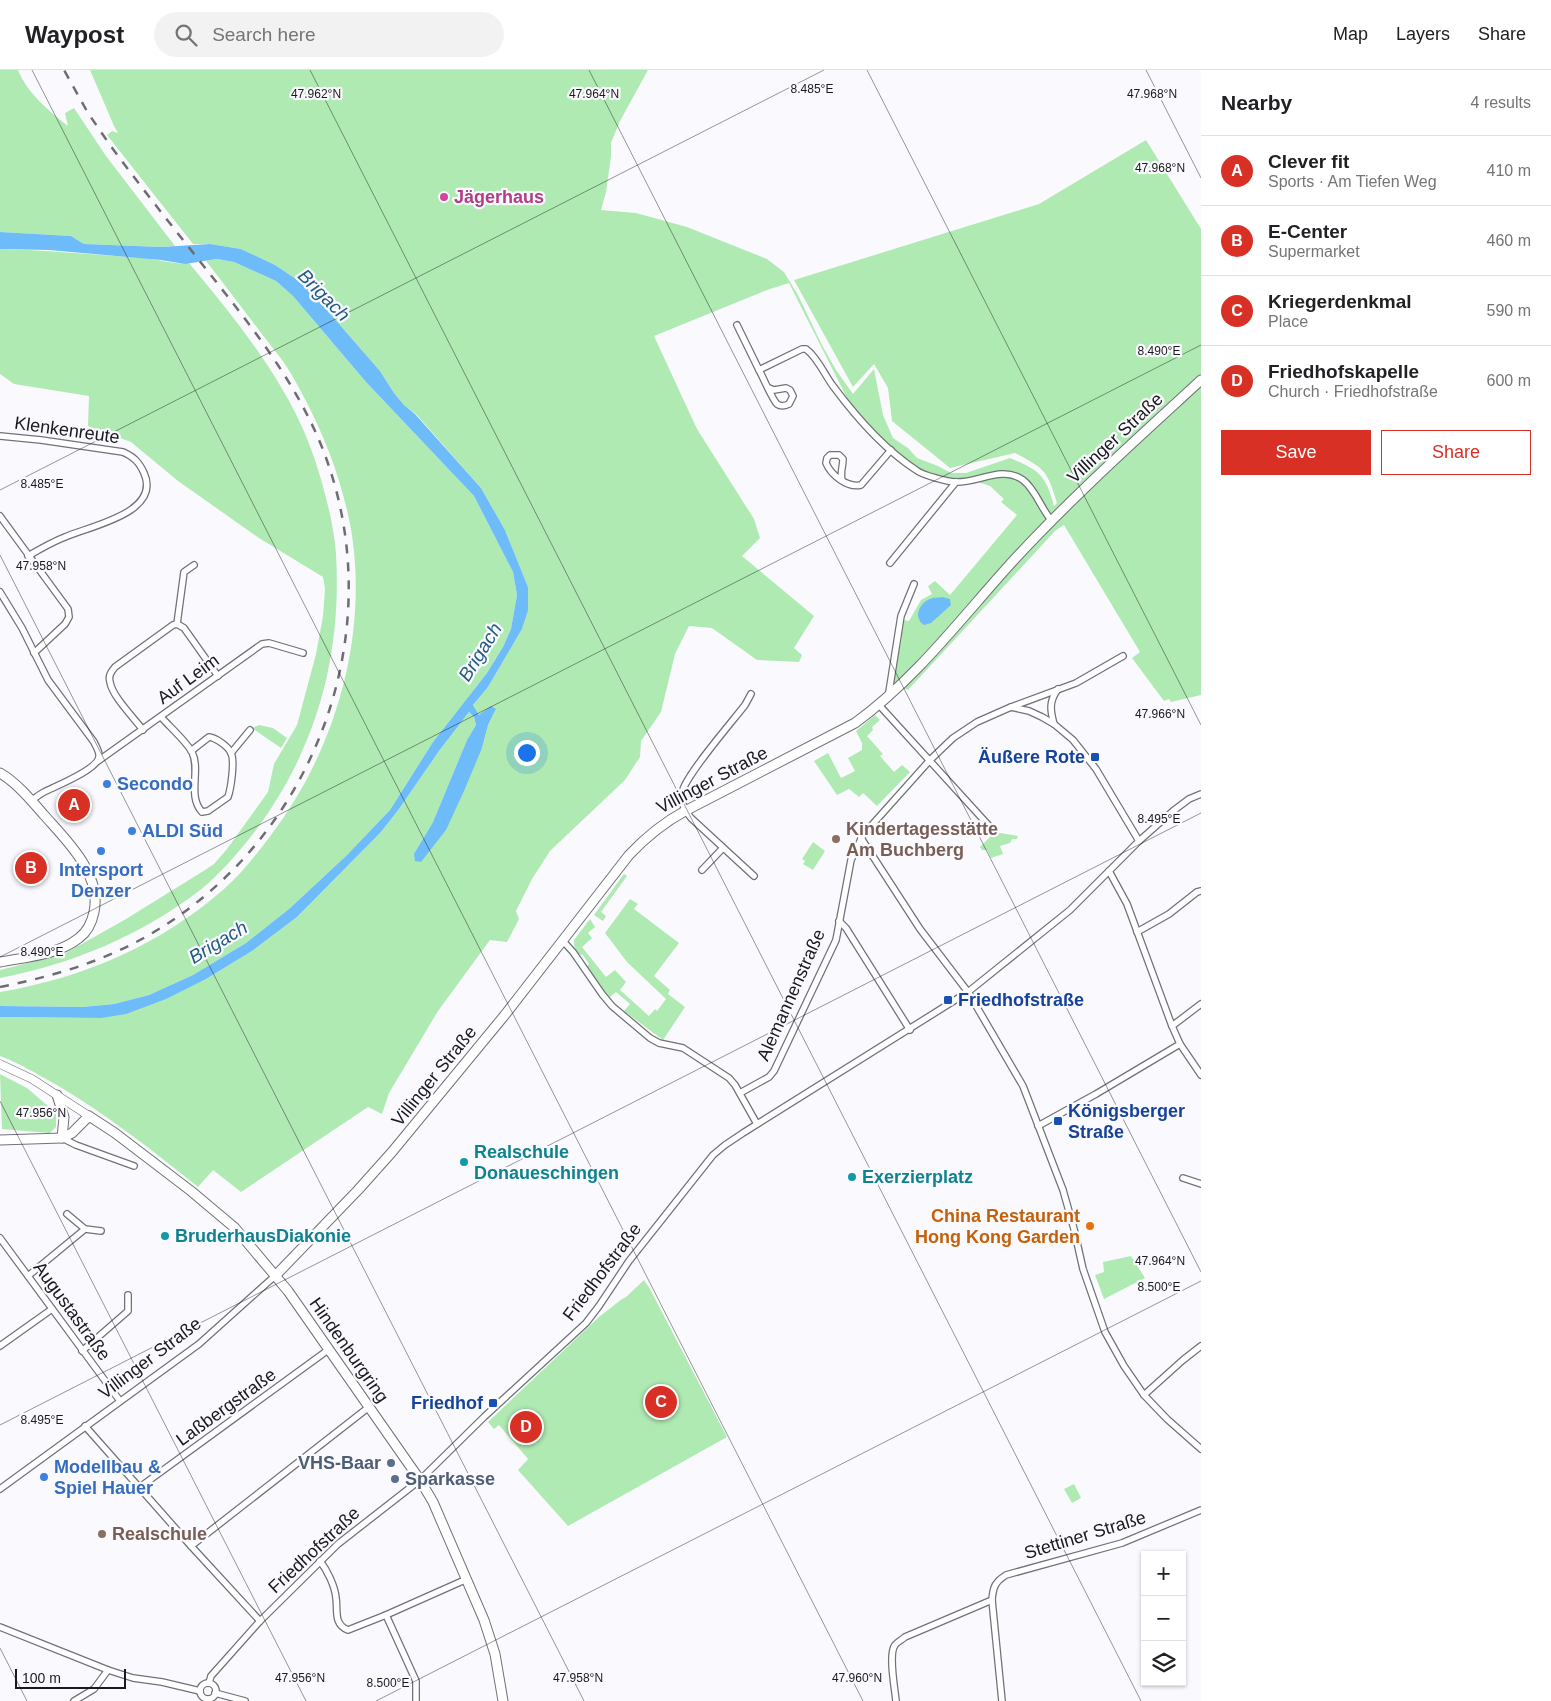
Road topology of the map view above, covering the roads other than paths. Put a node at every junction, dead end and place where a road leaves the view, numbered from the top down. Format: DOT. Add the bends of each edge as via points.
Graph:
graph roads {
  1 [pos="737,325"];
  2 [pos="759,370"];
  3 [pos="1201,380"];
  4 [pos="769,388"];
  5 [pos="0,436"];
  6 [pos="891,450"];
  7 [pos="842,480"];
  8 [pos="956,482"];
  9 [pos="0,516"];
  10 [pos="1052,521"];
  11 [pos="28,556"];
  12 [pos="890,563"];
  13 [pos="194,564"];
  14 [pos="914,584"];
  15 [pos="0,592"];
  16 [pos="177,624"];
  17 [pos="34,653"];
  18 [pos="303,653"];
  19 [pos="1123,656"];
  20 [pos="218,676"];
  21 [pos="1058,689"];
  22 [pos="752,694"];
  23 [pos="891,694"];
  24 [pos="879,705"];
  25 [pos="1011,707"];
  26 [pos="161,716"];
  27 [pos="1054,724"];
  28 [pos="143,730"];
  29 [pos="250,730"];
  30 [pos="191,751"];
  31 [pos="231,753"];
  32 [pos="930,760"];
  33 [pos="97,763"];
  34 [pos="0,773"];
  35 [pos="1201,794"];
  36 [pos="31,801"];
  37 [pos="685,811"];
  38 [pos="991,828"];
  39 [pos="861,838"];
  40 [pos="1139,841"];
  41 [pos="723,848"];
  42 [pos="702,870"];
  43 [pos="1109,871"];
  44 [pos="754,876"];
  45 [pos="1201,891"];
  46 [pos="839,921"];
  47 [pos="1137,932"];
  48 [pos="563,941"];
  49 [pos="0,962"];
  50 [pos="968,992"];
  51 [pos="1201,1004"];
  52 [pos="1172,1026"];
  53 [pos="910,1030"];
  54 [pos="1180,1044"];
  55 [pos="0,1064"];
  56 [pos="1201,1076"];
  57 [pos="740,1093"];
  58 [pos="56,1095"];
  59 [pos="89,1116"];
  60 [pos="758,1124"];
  61 [pos="1038,1126"];
  62 [pos="62,1138"];
  63 [pos="0,1140"];
  64 [pos="134,1166"];
  65 [pos="1183,1178"];
  66 [pos="1201,1184"];
  67 [pos="67,1214"];
  68 [pos="85,1229"];
  69 [pos="100,1232"];
  70 [pos="0,1238"];
  71 [pos="276,1275"];
  72 [pos="28,1276"];
  73 [pos="128,1295"];
  74 [pos="52,1309"];
  75 [pos="0,1346"];
  76 [pos="1201,1346"];
  77 [pos="328,1350"];
  78 [pos="82,1351"];
  79 [pos="1144,1395"];
  80 [pos="120,1401"];
  81 [pos="369,1407"];
  82 [pos="85,1426"];
  83 [pos="1201,1449"];
  84 [pos="420,1480"];
  85 [pos="140,1487"];
  86 [pos="0,1489"];
  87 [pos="1201,1510"];
  88 [pos="191,1546"];
  89 [pos="320,1561"];
  90 [pos="467,1580"];
  91 [pos="992,1600"];
  92 [pos="386,1615"];
  93 [pos="260,1621"];
  94 [pos="0,1627"];
  95 [pos="108,1670"];
  96 [pos="209,1683"];
  97 [pos="200,1691"];
  98 [pos="215,1693"];
  99 [pos="206,1700"];
  100 [pos="74,1701"];
  101 [pos="245,1701"];
  102 [pos="416,1701"];
  103 [pos="503,1701"];
  104 [pos="896,1701"];
  105 [pos="1002,1701"];
  1 -- 2 [label="street"];
  2 -- 4 [label="street"];
  2 -- 6 [label="street" via="806,349 857,416"];
  3 -- 10 [label="main road, Villinger Straße"];
  5 -- 11 [label="street, Klenkenreute" via="123,452 139,462 146,477 146,490 139,504 126,514 66,536"];
  6 -- 7 [label="street" via="861,485 850,485"];
  6 -- 8 [label="street" via="918,472"];
  7 -- 7 [label="street" via="829,470 826,462 830,455 839,455 843,459"];
  8 -- 10 [label="street" via="996,474 1016,476 1030,487"];
  8 -- 12 [label="street"];
  9 -- 11 [label="street"];
  10 -- 23 [label="main road, Villinger Straße"];
  11 -- 17 [label="street" via="68,609 69,617"];
  13 -- 16 [label="street" via="184,572"];
  14 -- 23 [label="street" via="900,616"];
  15 -- 17 [label="street"];
  16 -- 20 [label="street" via="184,628"];
  16 -- 28 [label="street" via="115,668 110,675 113,691"];
  17 -- 33 [label="street" via="48,680 94,742 99,752"];
  18 -- 20 [label="street, Auf Leim" via="262,644"];
  19 -- 21 [label="street, Alemannenstraße" via="1086,678"];
  20 -- 26 [label="street, Auf Leim"];
  21 -- 25 [label="street, Alemannenstraße"];
  21 -- 27 [label="street" via="1051,701"];
  22 -- 37 [label="street" via="684,784 681,800"];
  23 -- 24 [label="main road, Villinger Straße"];
  24 -- 32 [label="street"];
  24 -- 37 [label="main road, Villinger Straße" via="855,723"];
  25 -- 27 [label="street" via="1029,711"];
  25 -- 32 [label="street, Alemannenstraße" via="977,722 953,738"];
  26 -- 28 [label="street, Auf Leim"];
  26 -- 30 [label="street"];
  27 -- 40 [label="street" via="1090,761"];
  28 -- 33 [label="street, Auf Leim"];
  29 -- 31 [label="street"];
  30 -- 31 [label="street" via="212,737"];
  30 -- 31 [label="street" via="195,761 194,787 198,808 202,812 228,797"];
  32 -- 38 [label="street"];
  32 -- 39 [label="street, Alemannenstraße"];
  33 -- 36 [label="street, Auf Leim"];
  34 -- 36 [label="main road"];
  35 -- 40 [label="street, Friedhofstraße" via="1174,811"];
  36 -- 49 [label="main road" via="72,847 84,866 95,892 95,906 91,923 80,938 46,953"];
  37 -- 41 [label="street"];
  37 -- 48 [label="main road, Villinger Straße" via="648,835 629,854"];
  39 -- 46 [label="street, Alemannenstraße" via="851,860"];
  39 -- 50 [label="street" via="920,929"];
  40 -- 43 [label="street, Friedhofstraße"];
  41 -- 42 [label="street"];
  41 -- 44 [label="street"];
  43 -- 47 [label="street" via="1127,904"];
  43 -- 50 [label="street, Friedhofstraße" via="1070,910"];
  45 -- 47 [label="street"];
  46 -- 53 [label="street, Alemannenstraße"];
  46 -- 57 [label="street, Alemannenstraße" via="836,940 774,1071"];
  47 -- 52 [label="street"];
  48 -- 57 [label="street" via="612,1006 650,1038 683,1048 729,1078"];
  48 -- 71 [label="main road, Villinger Straße" via="392,1152"];
  50 -- 53 [label="street, Friedhofstraße"];
  50 -- 61 [label="street" via="1023,1086"];
  51 -- 52 [label="street"];
  52 -- 54 [label="street"];
  53 -- 60 [label="street, Friedhofstraße"];
  54 -- 56 [label="street"];
  54 -- 61 [label="street"];
  55 -- 58 [label="street"];
  57 -- 60 [label="street"];
  58 -- 59 [label="street"];
  58 -- 62 [label="main road" via="64,1117"];
  59 -- 62 [label="main road"];
  59 -- 71 [label="main road, Hindenburgring" via="191,1191 235,1228"];
  60 -- 84 [label="street, Friedhofstraße" via="713,1155 628,1261 586,1323"];
  61 -- 79 [label="street" via="1063,1190 1094,1304 1124,1366"];
  62 -- 63 [label="main road"];
  62 -- 64 [label="street"];
  65 -- 66 [label="street"];
  67 -- 68 [label="street"];
  68 -- 69 [label="street"];
  68 -- 72 [label="street"];
  70 -- 72 [label="street, Augustastraße"];
  71 -- 77 [label="main road, Hindenburgring"];
  71 -- 80 [label="street, Villinger Straße" via="199,1344"];
  72 -- 74 [label="street, Augustastraße"];
  73 -- 78 [label="street" via="128,1310"];
  74 -- 75 [label="street"];
  74 -- 78 [label="street, Augustastraße"];
  76 -- 79 [label="street"];
  77 -- 81 [label="main road, Hindenburgring"];
  77 -- 85 [label="street, Laßbergstraße"];
  78 -- 80 [label="street, Augustastraße"];
  79 -- 83 [label="street"];
  80 -- 82 [label="street, Villinger Straße"];
  81 -- 84 [label="main road, Hindenburgring"];
  81 -- 88 [label="street"];
  82 -- 85 [label="street"];
  82 -- 86 [label="street, Villinger Straße"];
  84 -- 89 [label="street, Friedhofstraße"];
  84 -- 90 [label="main road, Hindenburgring"];
  85 -- 88 [label="street"];
  87 -- 91 [label="street, Stettiner Straße" via="1122,1543 1006,1575 997,1580"];
  88 -- 93 [label="street"];
  89 -- 92 [label="street" via="326,1568 336,1598 335,1609 344,1628 352,1629"];
  89 -- 93 [label="street, Friedhofstraße"];
  90 -- 92 [label="street"];
  90 -- 103 [label="main road, Hindenburgring" via="495,1654"];
  91 -- 104 [label="street" via="896,1644 892,1658"];
  91 -- 105 [label="street, Stettiner Straße"];
  92 -- 102 [label="street" via="416,1680"];
  93 -- 96 [label="street, Friedhofstraße" via="211,1676"];
  94 -- 95 [label="street"];
  95 -- 97 [label="street"];
  95 -- 100 [label="street" via="94,1689"];
  96 -- 97 [label="street"];
  96 -- 98 [label="street"];
  97 -- 99 [label="street"];
  98 -- 99 [label="street"];
  98 -- 101 [label="street"];
}
